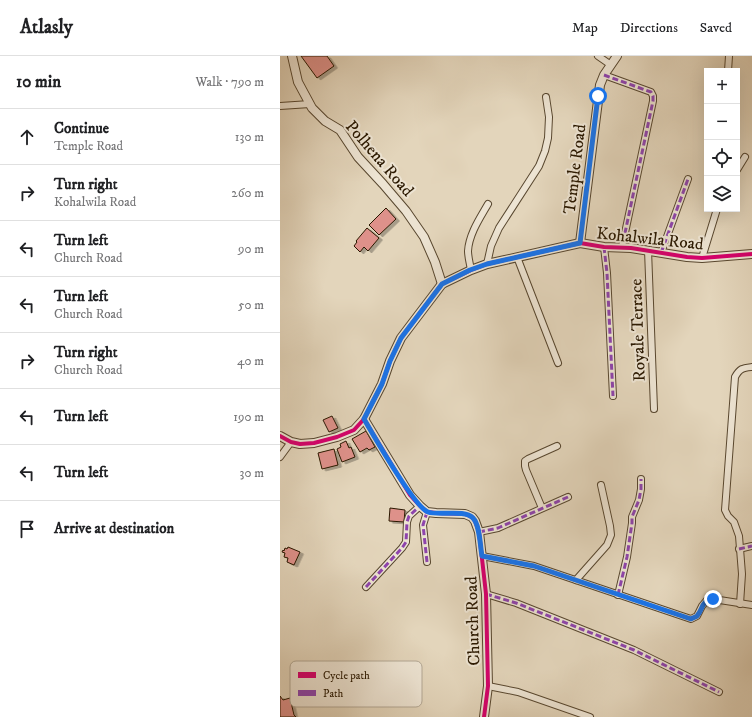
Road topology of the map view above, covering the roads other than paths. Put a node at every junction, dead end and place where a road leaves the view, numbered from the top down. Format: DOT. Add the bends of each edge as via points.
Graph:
graph roads {
  1 [pos="292,56"];
  2 [pos="598,56"];
  3 [pos="617,56"];
  4 [pos="728,56"];
  5 [pos="611,65"];
  6 [pos="728,68"];
  7 [pos="604,75"];
  8 [pos="546,97"];
  9 [pos="310,104"];
  10 [pos="280,106"];
  11 [pos="745,157"];
  12 [pos="740,165"];
  13 [pos="688,179"];
  14 [pos="488,204"];
  15 [pos="716,212"];
  16 [pos="580,243"];
  17 [pos="604,247"];
  18 [pos="622,248"];
  19 [pos="648,250"];
  20 [pos="661,253"];
  21 [pos="752,254"];
  22 [pos="517,257"];
  23 [pos="702,258"];
  24 [pos="487,264"];
  25 [pos="470,270"];
  26 [pos="442,284"];
  27 [pos="558,364"];
  28 [pos="752,367"];
  29 [pos="613,396"];
  30 [pos="654,409"];
  31 [pos="364,419"];
  32 [pos="280,436"];
  33 [pos="291,442"];
  34 [pos="557,446"];
  35 [pos="280,458"];
  36 [pos="642,478"];
  37 [pos="601,485"];
  38 [pos="568,497"];
  39 [pos="420,506"];
  40 [pos="542,508"];
  41 [pos="427,512"];
  42 [pos="478,532"];
  43 [pos="752,546"];
  44 [pos="739,548"];
  45 [pos="482,556"];
  46 [pos="426,562"];
  47 [pos="576,580"];
  48 [pos="366,587"];
  49 [pos="486,594"];
  50 [pos="618,595"];
  51 [pos="740,604"];
  52 [pos="752,605"];
  53 [pos="488,686"];
  54 [pos="719,692"];
  55 [pos="484,717"];
  56 [pos="590,717"];
  1 -- 9 [label="street, Polhena Road" via="298,82"];
  2 -- 5 [label="street"];
  3 -- 5 [label="street, Temple Road"];
  4 -- 6 [label="street"];
  5 -- 7 [label="street, Temple Road"];
  7 -- 16 [label="street, Temple Road" via="598,96"];
  7 -- 18 [label="street" via="651,92 653,96"];
  8 -- 24 [label="street" via="549,117 545,151 539,166 499,228"];
  9 -- 10 [label="street"];
  9 -- 26 [label="street, Polhena Road" via="325,121 340,130 358,157 406,210 424,237"];
  11 -- 12 [label="street"];
  13 -- 20 [label="street"];
  14 -- 25 [label="street" via="469,244"];
  15 -- 23 [label="street"];
  16 -- 17 [label="street, Kohalwila Road"];
  16 -- 22 [label="street, Kohalwila Road"];
  17 -- 18 [label="street, Kohalwila Road"];
  17 -- 29 [label="street"];
  18 -- 19 [label="street, Kohalwila Road"];
  19 -- 20 [label="street, Kohalwila Road"];
  19 -- 30 [label="street, Royale Terrace"];
  20 -- 23 [label="street, Kohalwila Road"];
  21 -- 23 [label="street, Kohalwila Road"];
  22 -- 24 [label="street, Kohalwila Road"];
  22 -- 27 [label="street"];
  24 -- 25 [label="street, Kohalwila Road"];
  25 -- 26 [label="street, Kohalwila Road"];
  26 -- 31 [label="street, Kohalwila Road" via="401,338"];
  28 -- 44 [label="street" via="743,368 735,377 724,510 737,529"];
  31 -- 33 [label="street, Kohalwila Road" via="354,430 337,437 314,443"];
  31 -- 39 [label="street" via="410,495"];
  32 -- 33 [label="street, Kohalwila Road"];
  33 -- 35 [label="street"];
  34 -- 40 [label="street" via="525,461 524,466"];
  36 -- 50 [label="street"];
  37 -- 47 [label="street" via="611,535 607,545"];
  38 -- 40 [label="street"];
  39 -- 41 [label="street"];
  39 -- 48 [label="street" via="407,522 406,542 402,548"];
  40 -- 42 [label="street" via="498,528"];
  41 -- 42 [label="street, Church Road" via="465,514 476,521"];
  41 -- 46 [label="street" via="423,525"];
  42 -- 45 [label="street, Church Road"];
  43 -- 44 [label="street"];
  44 -- 51 [label="street" via="742,574"];
  45 -- 47 [label="street" via="534,566"];
  45 -- 49 [label="street, Church Road"];
  47 -- 50 [label="street"];
  49 -- 53 [label="street, Church Road"];
  49 -- 54 [label="street" via="516,603 634,650"];
  50 -- 51 [label="street" via="691,619 697,616 707,600"];
  51 -- 52 [label="street"];
  53 -- 55 [label="street, Church Road"];
  53 -- 56 [label="street" via="518,692"];
}
